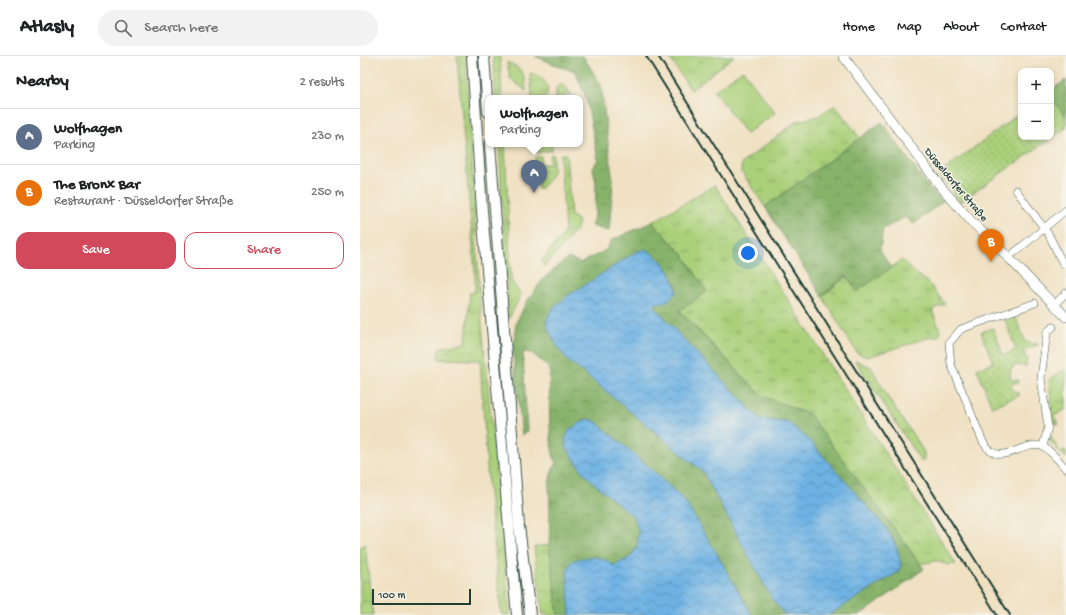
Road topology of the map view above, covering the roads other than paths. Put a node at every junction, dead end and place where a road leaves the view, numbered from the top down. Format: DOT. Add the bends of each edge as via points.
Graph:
graph roads {
  1 [pos="472,56"];
  2 [pos="484,56"];
  3 [pos="843,56"];
  4 [pos="487,95"];
  5 [pos="490,147"];
  6 [pos="1016,190"];
  7 [pos="1066,210"];
  8 [pos="1043,228"];
  9 [pos="1014,253"];
  10 [pos="1063,264"];
  11 [pos="1066,293"];
  12 [pos="1035,303"];
  13 [pos="1054,305"];
  14 [pos="1066,317"];
  15 [pos="1053,327"];
  16 [pos="1043,446"];
  17 [pos="1066,469"];
  18 [pos="517,615"];
  19 [pos="530,615"];
  1 -- 18 [label="highway" via="483,219"];
  2 -- 4 [label="highway"];
  3 -- 13 [label="main road, Düsseldorfer Straße" via="941,187"];
  5 -- 19 [label="highway" via="519,526"];
  6 -- 8 [label="street"];
  7 -- 8 [label="street"];
  8 -- 9 [label="street"];
  8 -- 10 [label="street"];
  11 -- 13 [label="street"];
  12 -- 16 [label="street" via="962,329 949,343 951,364 985,446 992,452 1008,454 1032,446"];
  13 -- 14 [label="main road, Düsseldorfer Straße"];
  15 -- 16 [label="street" via="1047,332 1041,378 1048,427"];
  16 -- 17 [label="street"];
}
